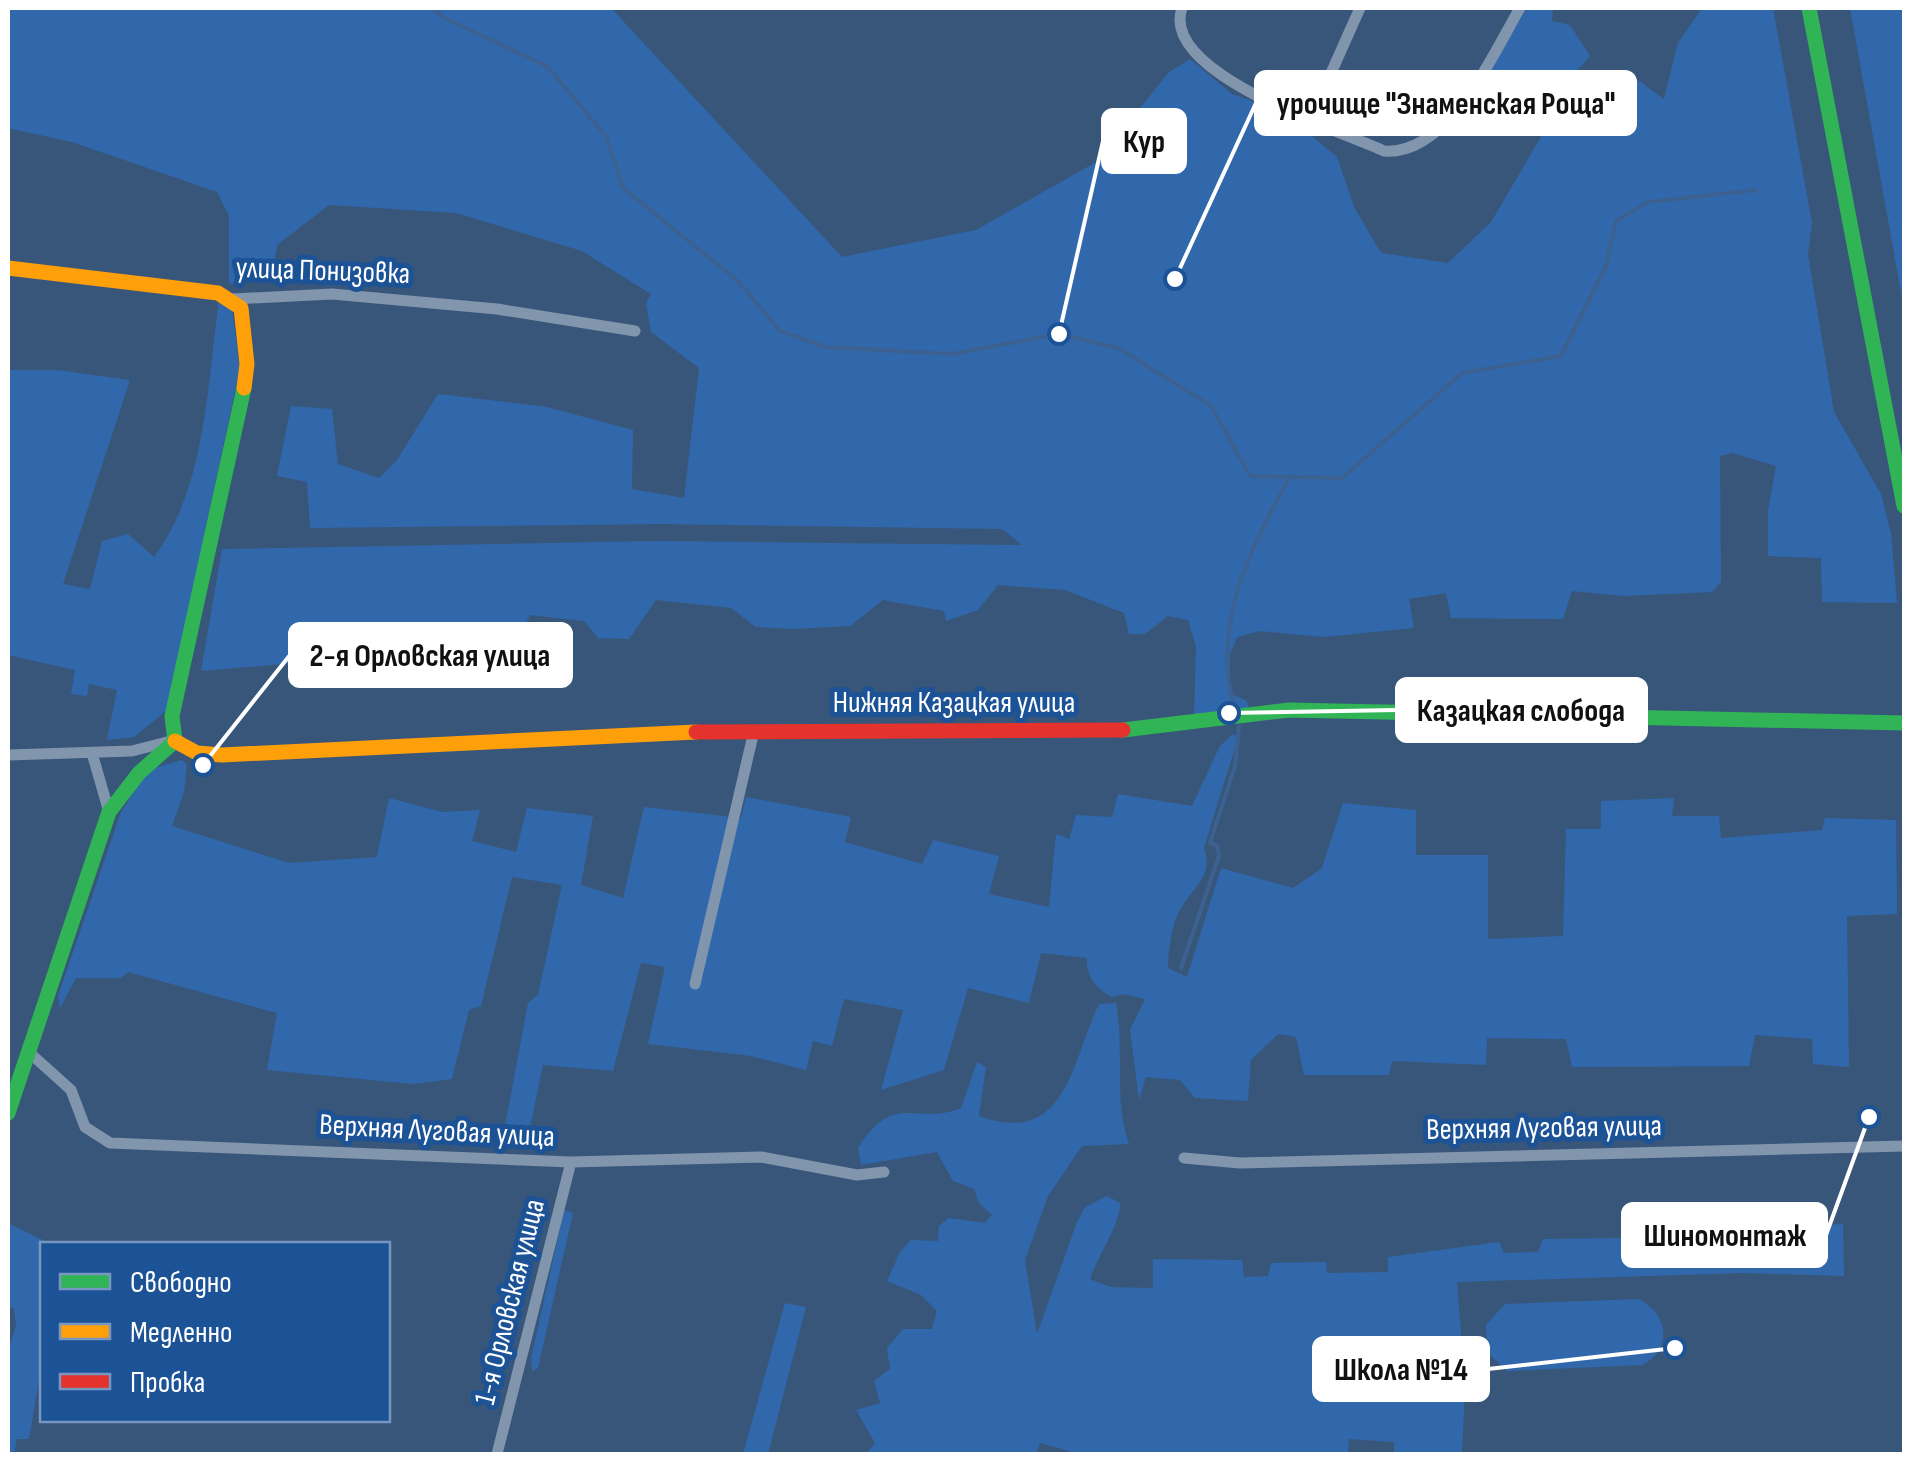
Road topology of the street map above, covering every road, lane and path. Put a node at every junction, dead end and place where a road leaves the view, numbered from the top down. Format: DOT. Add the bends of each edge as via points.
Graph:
graph roads {
  1 [pos="1182,8"];
  2 [pos="1360,8"];
  3 [pos="1520,8"];
  4 [pos="1809,8"];
  5 [pos="1311,118"];
  6 [pos="8,268"];
  7 [pos="232,298"];
  8 [pos="635,331"];
  9 [pos="1904,506"];
  10 [pos="1904,723"];
  11 [pos="754,732"];
  12 [pos="175,740"];
  13 [pos="8,754"];
  14 [pos="92,754"];
  15 [pos="109,812"];
  16 [pos="695,984"];
  17 [pos="30,1054"];
  18 [pos="8,1113"];
  19 [pos="1904,1146"];
  20 [pos="1184,1158"];
  21 [pos="571,1162"];
  22 [pos="884,1172"];
  23 [pos="497,1454"];
  1 -- 5 [label="street" via="1182,36 1194,53 1236,87"];
  2 -- 5 [label="street"];
  3 -- 5 [label="street" via="1466,100 1408,150 1384,150"];
  4 -- 9 [label="main road"];
  6 -- 7 [label="main road, улица Понизовка"];
  7 -- 8 [label="street, улица Понизовка" via="332,294"];
  7 -- 12 [label="main road" via="246,322 247,364 172,716"];
  10 -- 11 [label="main road, Нижняя Казацкая улица" via="1289,710 1134,730"];
  11 -- 12 [label="main road, Нижняя Казацкая улица" via="222,755 197,753"];
  11 -- 16 [label="street"];
  12 -- 14 [label="street"];
  12 -- 15 [label="main road"];
  13 -- 14 [label="street"];
  14 -- 15 [label="street"];
  15 -- 17 [label="main road"];
  17 -- 18 [label="main road"];
  17 -- 21 [label="street, Верхняя Луговая улица" via="72,1090 85,1128 110,1144"];
  19 -- 20 [label="street, Верхняя Луговая улица"];
  21 -- 22 [label="street, Верхняя Луговая улица" via="761,1157 857,1175"];
  21 -- 23 [label="street, 1-я Орловская улица"];
}
